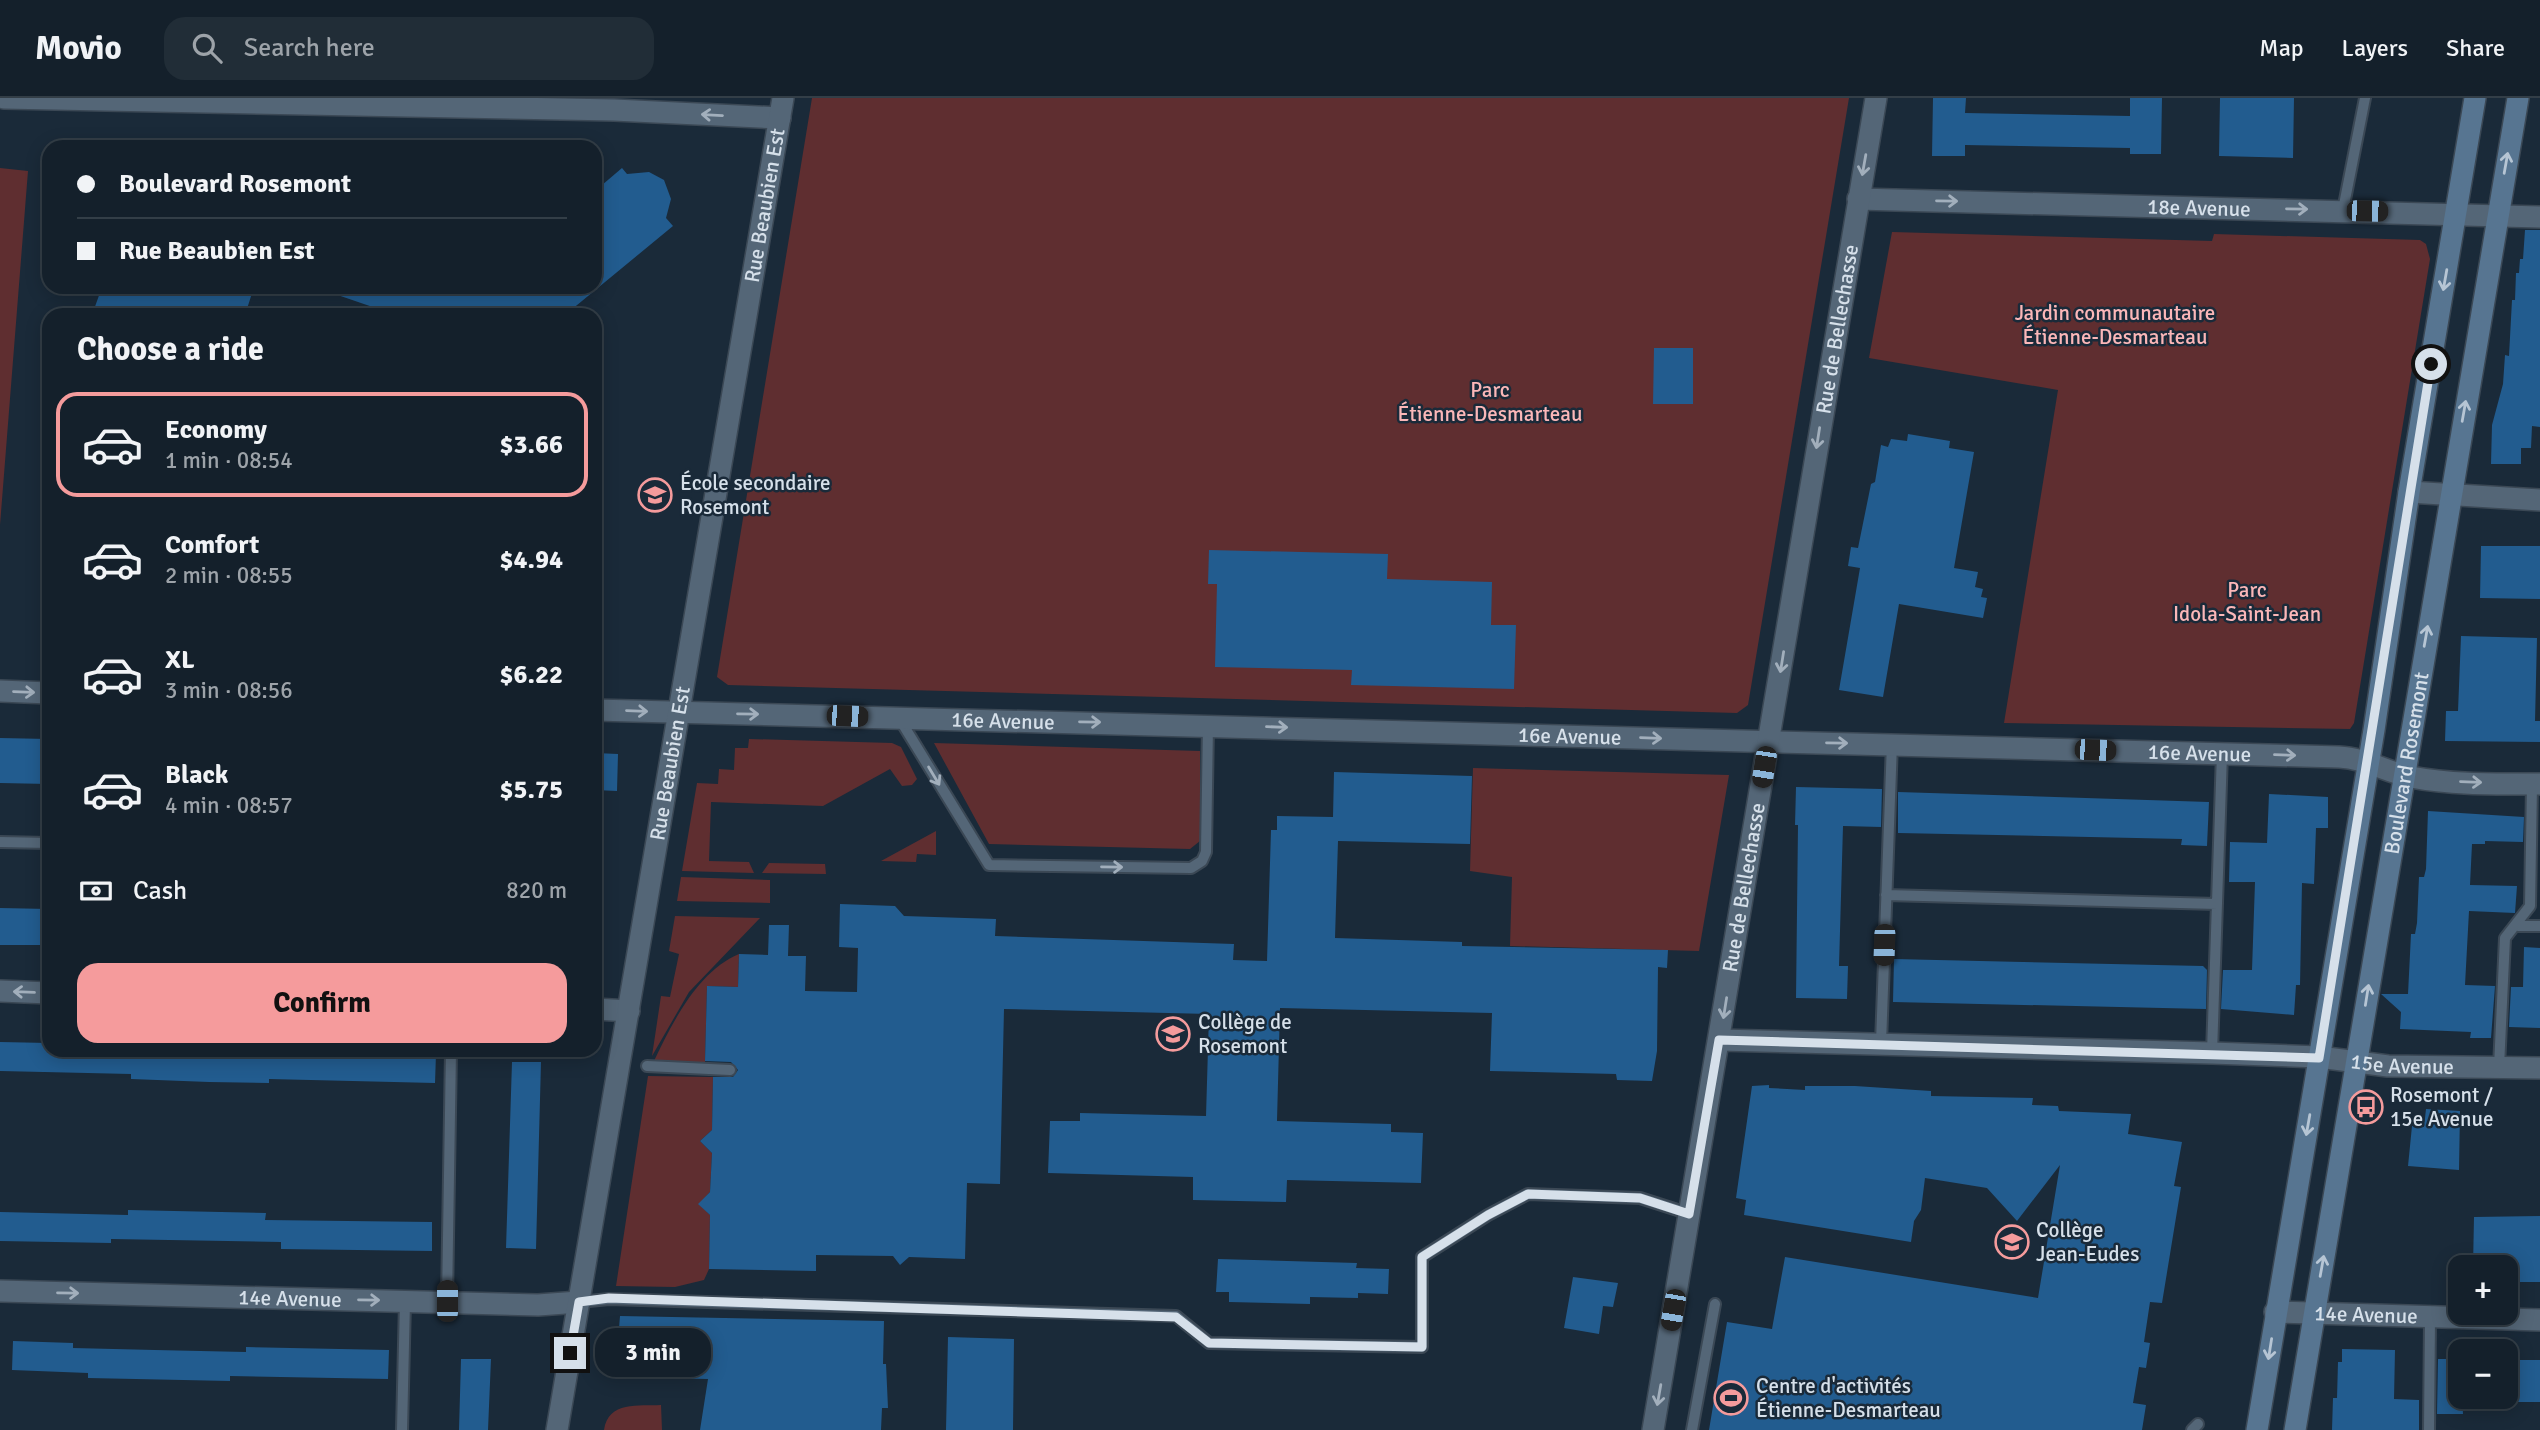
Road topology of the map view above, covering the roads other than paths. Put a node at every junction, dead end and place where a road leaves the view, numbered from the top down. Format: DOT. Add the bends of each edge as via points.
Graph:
graph roads {
  1 [pos="4,98"];
  2 [pos="1876,98"];
  3 [pos="2365,98"];
  4 [pos="2475,98"];
  5 [pos="2518,98"];
  6 [pos="634,105"];
  7 [pos="781,108"];
  8 [pos="1858,199"];
  9 [pos="2343,210"];
  10 [pos="2458,213"];
  11 [pos="2497,215"];
  12 [pos="2540,217"];
  13 [pos="2409,492"];
  14 [pos="2449,497"];
  15 [pos="2540,500"];
  16 [pos="0,691"];
  17 [pos="42,693"];
  18 [pos="602,710"];
  19 [pos="680,713"];
  20 [pos="899,718"];
  21 [pos="1208,725"];
  22 [pos="1769,742"];
  23 [pos="1892,744"];
  24 [pos="2222,753"];
  25 [pos="2369,762"];
  26 [pos="2403,776"];
  27 [pos="2536,784"];
  28 [pos="0,842"];
  29 [pos="42,843"];
  30 [pos="1886,894"];
  31 [pos="2217,904"];
  32 [pos="2518,926"];
  33 [pos="2540,926"];
  34 [pos="0,991"];
  35 [pos="42,993"];
  36 [pos="602,1009"];
  37 [pos="629,1011"];
  38 [pos="1719,1040"];
  39 [pos="1881,1043"];
  40 [pos="2212,1053"];
  41 [pos="451,1057"];
  42 [pos="2319,1058"];
  43 [pos="2355,1062"];
  44 [pos="647,1066"];
  45 [pos="2499,1067"];
  46 [pos="2540,1068"];
  47 [pos="730,1070"];
  48 [pos="1689,1214"];
  49 [pos="0,1291"];
  50 [pos="405,1301"];
  51 [pos="447,1301"];
  52 [pos="579,1302"];
  53 [pos="1715,1304"];
  54 [pos="2276,1312"];
  55 [pos="2314,1314"];
  56 [pos="2430,1318"];
  57 [pos="2540,1320"];
  58 [pos="402,1430"];
  59 [pos="557,1430"];
  60 [pos="1653,1430"];
  61 [pos="1692,1430"];
  62 [pos="2257,1430"];
  63 [pos="2295,1430"];
  64 [pos="2429,1430"];
  1 -- 6 [label="street"];
  2 -- 8 [label="street, Rue de Bellechasse, one-way"];
  3 -- 9 [label="lane"];
  4 -- 10 [label="main road, Boulevard Rosemont"];
  11 -- 5 [label="main road, Boulevard Rosemont, one-way"];
  7 -- 6 [label="street, one-way"];
  7 -- 19 [label="street, Rue Beaubien Est"];
  8 -- 9 [label="street, 18e Avenue, one-way"];
  8 -- 22 [label="street, Rue de Bellechasse, one-way"];
  9 -- 10 [label="street, 18e Avenue"];
  10 -- 11 [label="street, 18e Avenue"];
  10 -- 13 [label="main road, Boulevard Rosemont, one-way"];
  11 -- 12 [label="street, 18e Avenue"];
  14 -- 11 [label="main road, Boulevard Rosemont, one-way"];
  13 -- 14 [label="street"];
  13 -- 25 [label="main road, Boulevard Rosemont"];
  14 -- 15 [label="street"];
  26 -- 14 [label="main road, Boulevard Rosemont, one-way"];
  16 -- 17 [label="street, one-way"];
  18 -- 19 [label="street, 16e Avenue, one-way"];
  19 -- 20 [label="street, 16e Avenue, one-way"];
  19 -- 37 [label="street, Rue Beaubien Est"];
  20 -- 21 [label="street, 16e Avenue, one-way"];
  20 -- 21 [label="lane, one-way" via="989,865 1191,868 1202,861 1206,852"];
  21 -- 22 [label="street, 16e Avenue, one-way"];
  22 -- 23 [label="street, 16e Avenue, one-way"];
  22 -- 38 [label="street, Rue de Bellechasse, one-way"];
  23 -- 24 [label="street, 16e Avenue"];
  23 -- 30 [label="lane"];
  24 -- 25 [label="street, 16e Avenue, one-way" via="2345,757"];
  24 -- 31 [label="lane"];
  25 -- 26 [label="street, 16e Avenue"];
  25 -- 42 [label="main road, Boulevard Rosemont"];
  26 -- 27 [label="street, 16e Avenue, one-way"];
  43 -- 26 [label="main road, Boulevard Rosemont, one-way"];
  27 -- 32 [label="lane" via="2530,906"];
  28 -- 29 [label="lane"];
  30 -- 31 [label="lane"];
  30 -- 39 [label="lane"];
  31 -- 40 [label="lane"];
  32 -- 33 [label="lane"];
  32 -- 45 [label="lane" via="2505,938"];
  35 -- 34 [label="street, one-way"];
  36 -- 37 [label="street"];
  37 -- 52 [label="street, Rue Beaubien Est"];
  38 -- 39 [label="street, 15e Avenue"];
  38 -- 48 [label="street, Rue de Bellechasse"];
  39 -- 40 [label="street, 15e Avenue"];
  40 -- 42 [label="street, 15e Avenue"];
  41 -- 51 [label="lane"];
  42 -- 43 [label="street, 15e Avenue"];
  42 -- 54 [label="main road, Boulevard Rosemont, one-way"];
  43 -- 45 [label="street, 15e Avenue"];
  55 -- 43 [label="main road, Boulevard Rosemont, one-way"];
  44 -- 47 [label="lane"];
  45 -- 46 [label="street, 15e Avenue"];
  48 -- 52 [label="lane" via="1640,1198 1528,1194 1422,1257 1422,1347 1209,1343 1176,1317 609,1298"];
  48 -- 60 [label="street, Rue de Bellechasse, one-way"];
  49 -- 50 [label="street, 14e Avenue, one-way"];
  50 -- 51 [label="street, 14e Avenue"];
  50 -- 58 [label="lane"];
  51 -- 52 [label="street, 14e Avenue"];
  52 -- 59 [label="street, Rue Beaubien Est"];
  53 -- 61 [label="lane"];
  54 -- 55 [label="street, 14e Avenue"];
  54 -- 62 [label="main road, Boulevard Rosemont, one-way"];
  55 -- 56 [label="street, 14e Avenue"];
  55 -- 63 [label="main road, Boulevard Rosemont"];
  56 -- 57 [label="street, 14e Avenue"];
  56 -- 64 [label="lane"];
}
